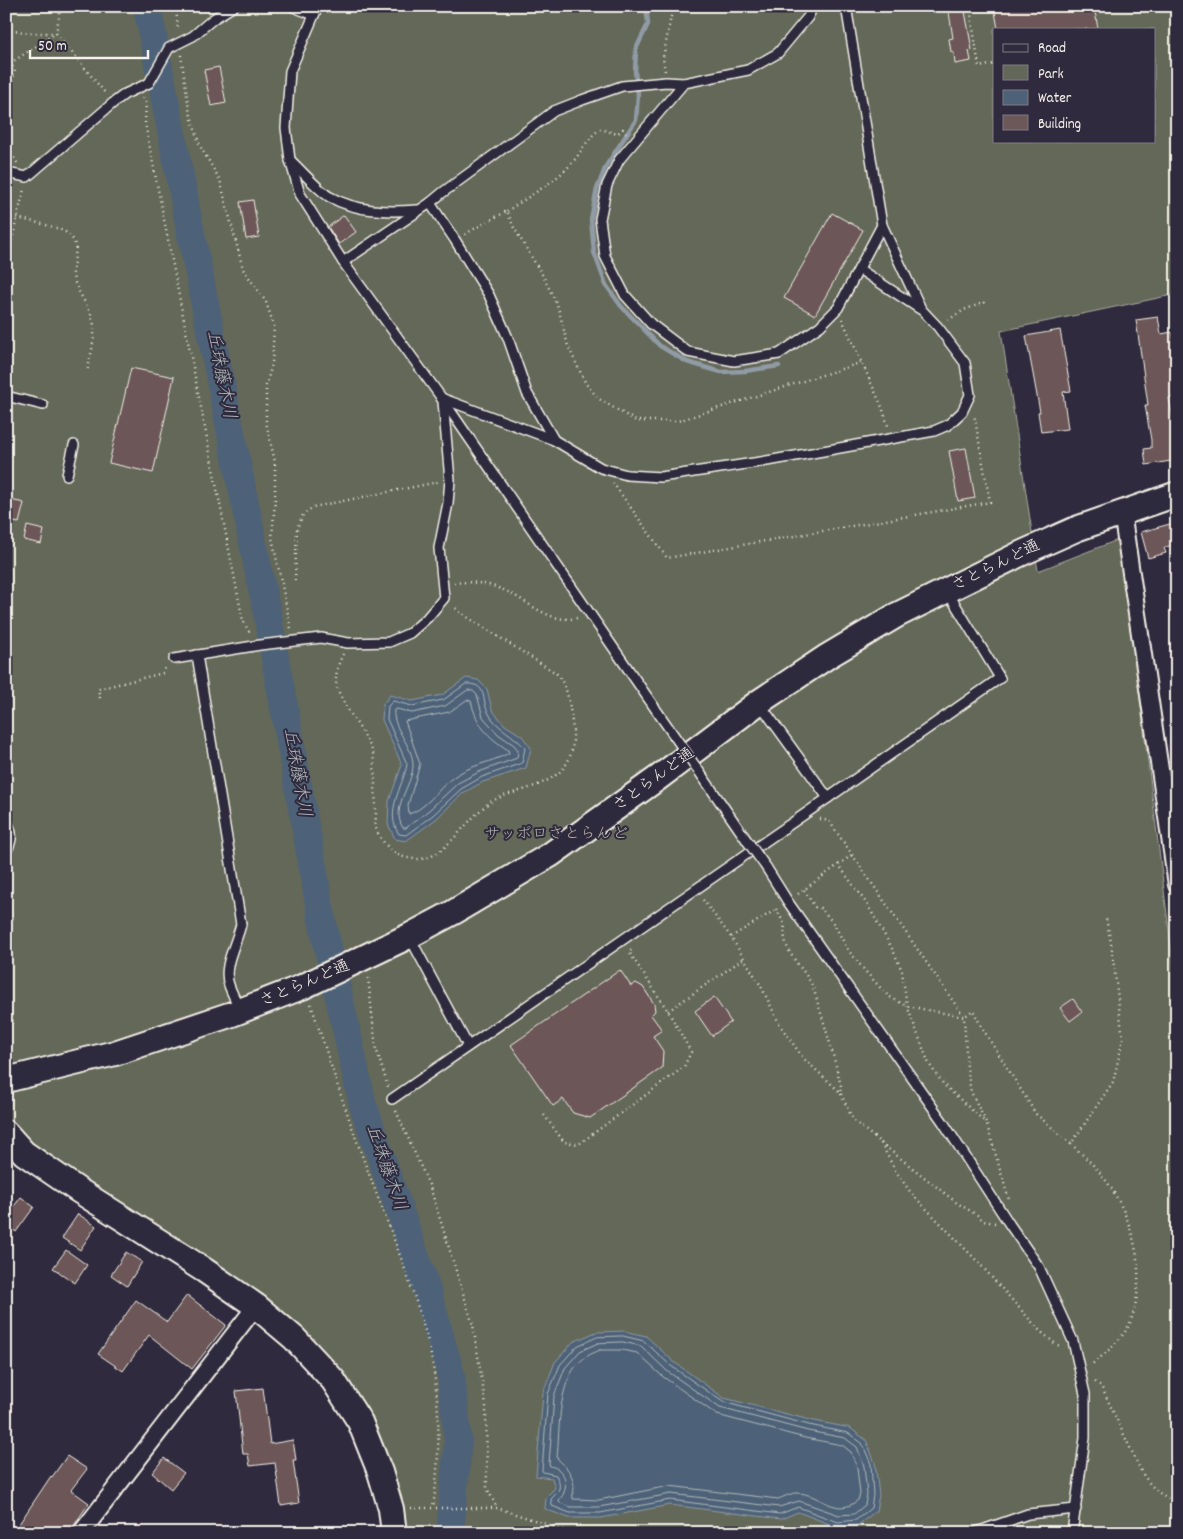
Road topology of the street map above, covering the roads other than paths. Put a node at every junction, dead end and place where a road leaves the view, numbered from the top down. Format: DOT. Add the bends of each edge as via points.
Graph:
graph roads {
  1 [pos="234,6"];
  2 [pos="290,6"];
  3 [pos="813,6"];
  4 [pos="846,6"];
  5 [pos="316,10"];
  6 [pos="684,82"];
  7 [pos="290,160"];
  8 [pos="6,173"];
  9 [pos="430,203"];
  10 [pos="419,210"];
  11 [pos="882,225"];
  12 [pos="343,262"];
  13 [pos="860,269"];
  14 [pos="921,309"];
  15 [pos="6,396"];
  16 [pos="442,399"];
  17 [pos="43,404"];
  18 [pos="554,440"];
  19 [pos="74,446"];
  20 [pos="67,475"];
  21 [pos="1177,494"];
  22 [pos="1122,512"];
  23 [pos="946,590"];
  24 [pos="197,655"];
  25 [pos="174,659"];
  26 [pos="759,702"];
  27 [pos="828,798"];
  28 [pos="6,820"];
  29 [pos="6,852"];
  30 [pos="1177,886"];
  31 [pos="409,936"];
  32 [pos="240,1011"];
  33 [pos="468,1046"];
  34 [pos="6,1080"];
  35 [pos="392,1099"];
  36 [pos="6,1133"];
  37 [pos="256,1306"];
  38 [pos="1076,1509"];
  39 [pos="81,1533"];
  40 [pos="394,1533"];
  41 [pos="974,1533"];
  42 [pos="1072,1533"];
  1 -- 8 [label="lane" via="193,36 169,48 149,83 113,103 27,178"];
  2 -- 5 [label="lane"];
  3 -- 6 [label="lane" via="808,17 778,52 748,70"];
  4 -- 11 [label="lane"];
  5 -- 7 [label="lane" via="290,71 286,128"];
  6 -- 9 [label="lane" via="626,86 554,111"];
  6 -- 13 [label="lane" via="619,160 607,185 600,219 605,256 625,295 651,324 688,352 734,361 780,354 820,326 838,308"];
  7 -- 10 [label="lane" via="329,196 352,207 385,212"];
  7 -- 12 [label="lane" via="300,194"];
  9 -- 10 [label="lane"];
  9 -- 18 [label="lane" via="488,295 508,338 527,393"];
  10 -- 12 [label="lane"];
  11 -- 13 [label="lane"];
  11 -- 14 [label="lane"];
  12 -- 16 [label="lane"];
  13 -- 14 [label="lane"];
  14 -- 18 [label="lane" via="965,363 970,395 962,412 948,425 934,431 661,477 627,475 601,468"];
  15 -- 17 [label="lane"];
  16 -- 18 [label="lane"];
  16 -- 24 [label="lane" via="450,480 438,548 444,598 426,618 410,633 389,642 348,643 321,638"];
  16 -- 38 [label="lane, bridge" via="943,1122 1039,1266 1074,1341 1085,1394 1085,1438"];
  19 -- 20 [label="lane"];
  21 -- 22 [label="street, さとらんど通"];
  22 -- 23 [label="street, さとらんど通" via="1076,529"];
  22 -- 30 [label="street"];
  23 -- 26 [label="street, さとらんど通" via="828,656"];
  23 -- 27 [label="lane" via="1000,678"];
  24 -- 25 [label="lane"];
  24 -- 32 [label="lane" via="241,924 228,964 228,984"];
  26 -- 27 [label="lane"];
  26 -- 31 [label="street, さとらんど通" via="550,855"];
  27 -- 33 [label="lane"];
  28 -- 29 [label="lane" via="12,833"];
  31 -- 32 [label="street, さとらんど通" via="362,970 306,995"];
  31 -- 33 [label="lane"];
  32 -- 34 [label="street, さとらんど通" via="114,1053"];
  33 -- 35 [label="lane"];
  36 -- 37 [label="street" via="24,1153"];
  37 -- 39 [label="street"];
  37 -- 40 [label="street" via="294,1338 333,1380 360,1422 380,1472"];
  38 -- 41 [label="lane" via="1028,1514"];
  38 -- 42 [label="lane"];
}
